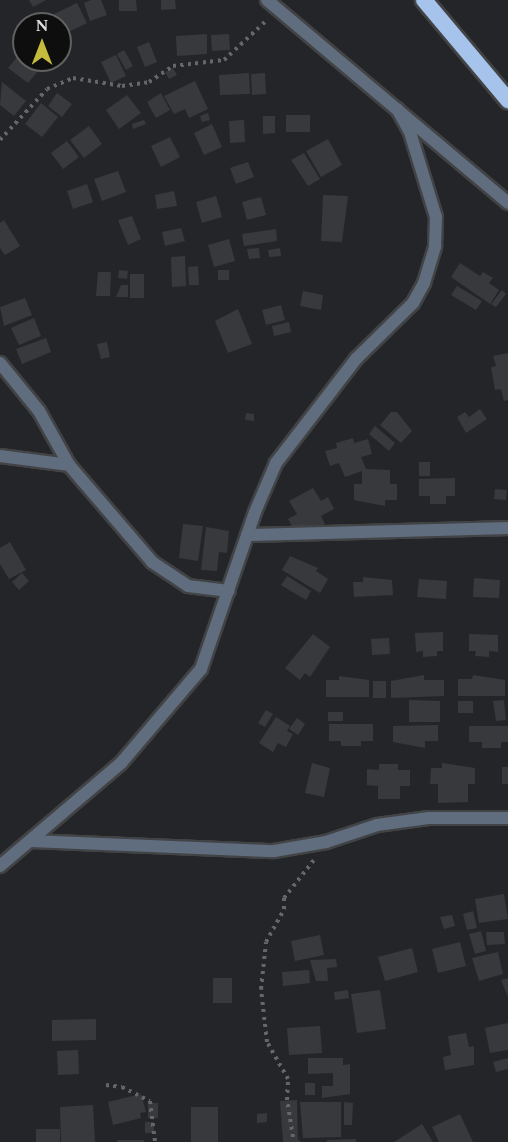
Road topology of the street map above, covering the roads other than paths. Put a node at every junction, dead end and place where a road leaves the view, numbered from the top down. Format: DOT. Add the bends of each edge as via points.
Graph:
graph roads {
  1 [pos="267,0"];
  2 [pos="424,0"];
  3 [pos="508,99"];
  4 [pos="397,109"];
  5 [pos="508,203"];
  6 [pos="0,363"];
  7 [pos="0,456"];
  8 [pos="69,465"];
  9 [pos="508,528"];
  10 [pos="247,535"];
  11 [pos="229,591"];
  12 [pos="508,818"];
  13 [pos="31,841"];
  14 [pos="0,866"];
  1 -- 4 [label="street"];
  2 -- 3 [label="highway"];
  4 -- 5 [label="street"];
  4 -- 10 [label="street" via="410,132 436,217 435,246 424,283 413,303 356,358 276,463"];
  6 -- 8 [label="street" via="39,411"];
  7 -- 8 [label="street"];
  8 -- 11 [label="street" via="153,562 188,586"];
  9 -- 10 [label="street"];
  10 -- 11 [label="street"];
  11 -- 13 [label="street" via="201,669 174,705 121,763"];
  12 -- 13 [label="street" via="429,818 376,825 326,842 274,851"];
  13 -- 14 [label="street"];
}
